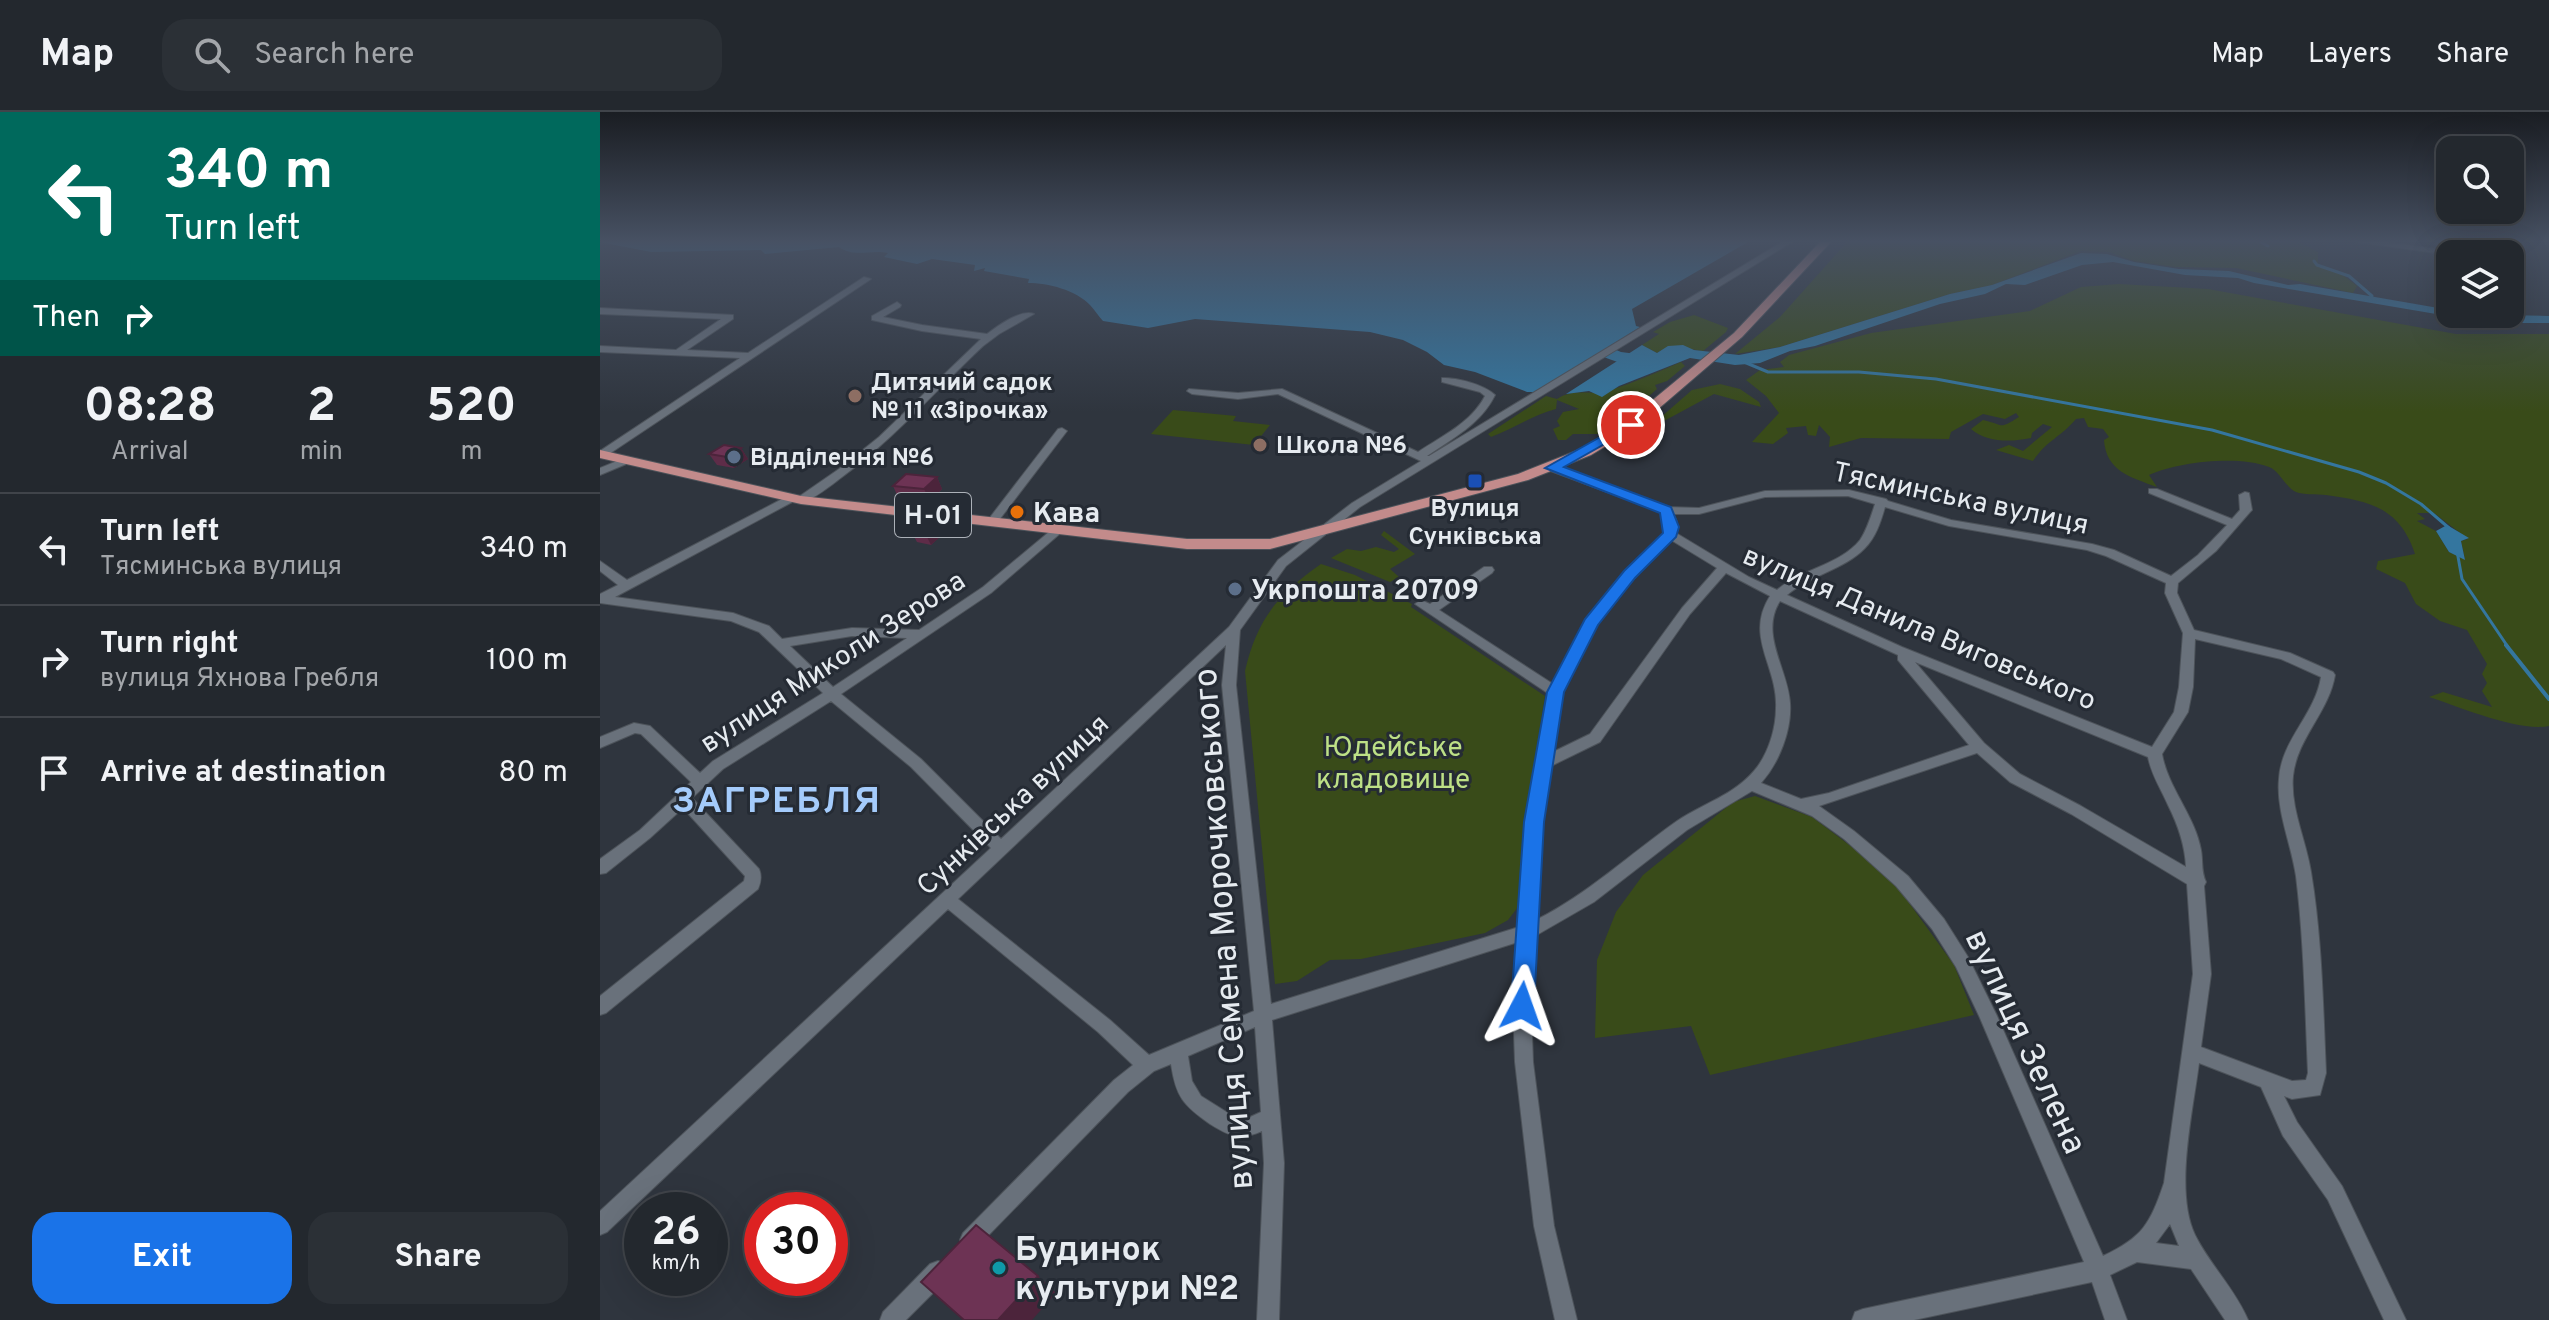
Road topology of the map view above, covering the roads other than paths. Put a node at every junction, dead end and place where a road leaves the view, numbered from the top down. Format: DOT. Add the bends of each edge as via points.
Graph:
graph roads {
  1 [pos="837,298"];
  2 [pos="1695,298"];
  3 [pos="1773,298"];
  4 [pos="897,305"];
  5 [pos="600,311"];
  6 [pos="1030,314"];
  7 [pos="990,337"];
  8 [pos="600,349"];
  9 [pos="680,351"];
  10 [pos="749,356"];
  11 [pos="1445,380"];
  12 [pos="1192,391"];
  13 [pos="1062,431"];
  14 [pos="601,454"];
  15 [pos="1424,459"];
  16 [pos="627,460"];
  17 [pos="1552,468"];
  18 [pos="600,472"];
  19 [pos="2153,491"];
  20 [pos="2245,495"];
  21 [pos="796,499"];
  22 [pos="1882,501"];
  23 [pos="1673,520"];
  24 [pos="992,522"];
  25 [pos="2234,524"];
  26 [pos="1059,529"];
  27 [pos="1320,533"];
  28 [pos="1270,544"];
  29 [pos="1282,563"];
  30 [pos="600,565"];
  31 [pos="1723,569"];
  32 [pos="1488,570"];
  33 [pos="2172,581"];
  34 [pos="627,586"];
  35 [pos="1780,596"];
  36 [pos="601,600"];
  37 [pos="1234,630"];
  38 [pos="2189,633"];
  39 [pos="922,634"];
  40 [pos="782,643"];
  41 [pos="1897,650"];
  42 [pos="1556,692"];
  43 [pos="832,694"];
  44 [pos="600,743"];
  45 [pos="1979,747"];
  46 [pos="2155,754"];
  47 [pos="1544,763"];
  48 [pos="699,781"];
  49 [pos="1751,785"];
  50 [pos="684,799"];
  51 [pos="1801,805"];
  52 [pos="1001,848"];
  53 [pos="600,868"];
  54 [pos="2198,882"];
  55 [pos="948,900"];
  56 [pos="1527,932"];
  57 [pos="600,1007"];
  58 [pos="1263,1015"];
  59 [pos="1178,1052"];
  60 [pos="2193,1052"];
  61 [pos="1147,1065"];
  62 [pos="2267,1080"];
  63 [pos="1271,1117"];
  64 [pos="2174,1183"];
  65 [pos="600,1225"];
  66 [pos="2136,1251"];
  67 [pos="2196,1259"];
  68 [pos="2098,1270"];
  69 [pos="891,1320"];
  70 [pos="1268,1320"];
  71 [pos="1566,1320"];
  72 [pos="1863,1320"];
  73 [pos="2116,1320"];
  74 [pos="2237,1320"];
  75 [pos="2395,1320"];
  1 -- 10 [label="street"];
  2 -- 15 [label="street, Сунківська вулиця" via="1469,437"];
  3 -- 17 [label="main road, Н-01" via="1738,335 1631,425"];
  4 -- 7 [label="street" via="875,318"];
  5 -- 9 [label="street" via="730,317"];
  6 -- 7 [label="street"];
  7 -- 21 [label="street" via="888,434"];
  8 -- 9 [label="street"];
  9 -- 10 [label="street"];
  10 -- 14 [label="street"];
  11 -- 15 [label="street, Сунківська вулиця" via="1490,395"];
  12 -- 15 [label="street" via="1238,396 1279,391"];
  13 -- 24 [label="street"];
  14 -- 16 [label="main road, Н-01"];
  15 -- 27 [label="street, Сунківська вулиця"];
  16 -- 18 [label="street"];
  16 -- 21 [label="main road, Н-01"];
  17 -- 23 [label="street"];
  17 -- 27 [label="main road, Н-01"];
  19 -- 25 [label="street"];
  20 -- 25 [label="street" via="2246,510"];
  21 -- 24 [label="main road, Н-01"];
  21 -- 34 [label="street"];
  22 -- 23 [label="street, Тясминська вулиця" via="1849,493 1765,494"];
  22 -- 33 [label="street, Тясминська вулиця" via="1949,523 2099,550"];
  22 -- 35 [label="street" via="1862,544"];
  23 -- 31 [label="street, вулиця Данила Виговського"];
  23 -- 42 [label="street" via="1591,623"];
  24 -- 26 [label="main road, Н-01"];
  25 -- 33 [label="street" via="2201,562"];
  26 -- 28 [label="main road, Н-01" via="1203,545"];
  26 -- 39 [label="street, вулиця Миколи Зерова" via="987,590"];
  27 -- 28 [label="main road, Н-01"];
  27 -- 29 [label="street, Сунківська вулиця"];
  28 -- 29 [label="street"];
  29 -- 37 [label="street, Сунківська вулиця"];
  30 -- 34 [label="street"];
  31 -- 35 [label="street, вулиця Данила Виговського"];
  31 -- 47 [label="street" via="1686,611 1595,738"];
  32 -- 42 [label="street" via="1426,607"];
  33 -- 38 [label="street" via="2171,593"];
  34 -- 36 [label="street"];
  35 -- 41 [label="street, вулиця Данила Виговського"];
  35 -- 49 [label="street" via="1766,620 1785,694 1784,715 1762,774"];
  36 -- 40 [label="street" via="733,617 751,622"];
  37 -- 52 [label="street, Сунківська вулиця"];
  37 -- 58 [label="street, вулиця Семена Морочковського" via="1229,685"];
  38 -- 46 [label="street" via="2181,712"];
  38 -- 62 [label="street" via="2285,656 2328,675 2328,690 2286,774 2312,952 2317,1073 2313,1089 2292,1090"];
  39 -- 40 [label="street" via="852,632"];
  39 -- 43 [label="street, вулиця Миколи Зерова"];
  40 -- 43 [label="street"];
  41 -- 45 [label="street"];
  41 -- 46 [label="street, вулиця Данила Виговського"];
  42 -- 47 [label="street"];
  43 -- 48 [label="street, вулиця Миколи Зерова"];
  43 -- 52 [label="street" via="916,763"];
  44 -- 48 [label="street" via="634,728 645,730"];
  45 -- 51 [label="street"];
  45 -- 54 [label="street" via="2015,778"];
  46 -- 54 [label="street" via="2193,848"];
  47 -- 56 [label="street" via="1534,822"];
  48 -- 50 [label="street, вулиця Миколи Зерова"];
  49 -- 51 [label="street, вулиця Зелена"];
  49 -- 56 [label="street" via="1692,819 1552,921"];
  50 -- 53 [label="street, вулиця Миколи Зерова"];
  50 -- 57 [label="street" via="753,874 752,884"];
  51 -- 68 [label="street, вулиця Зелена" via="1849,835 1902,881 1938,924 1988,1016"];
  52 -- 55 [label="street, Сунківська вулиця"];
  54 -- 60 [label="street" via="2202,974"];
  55 -- 61 [label="street"];
  55 -- 65 [label="street, Сунківська вулиця"];
  56 -- 58 [label="street"];
  56 -- 71 [label="street" via="1524,1062 1544,1226"];
  58 -- 59 [label="street"];
  58 -- 63 [label="street, вулиця Семена Морочковського"];
  59 -- 61 [label="street"];
  59 -- 63 [label="street" via="1183,1083 1194,1102 1234,1128"];
  60 -- 62 [label="street"];
  60 -- 64 [label="street"];
  61 -- 69 [label="street"];
  62 -- 75 [label="street" via="2290,1129 2335,1193"];
  63 -- 70 [label="street, вулиця Семена Морочковського"];
  64 -- 66 [label="street" via="2161,1222"];
  64 -- 67 [label="street" via="2182,1229"];
  66 -- 67 [label="street"];
  66 -- 68 [label="street"];
  67 -- 74 [label="street"];
  68 -- 72 [label="street"];
  68 -- 73 [label="street, вулиця Зелена"];
}
